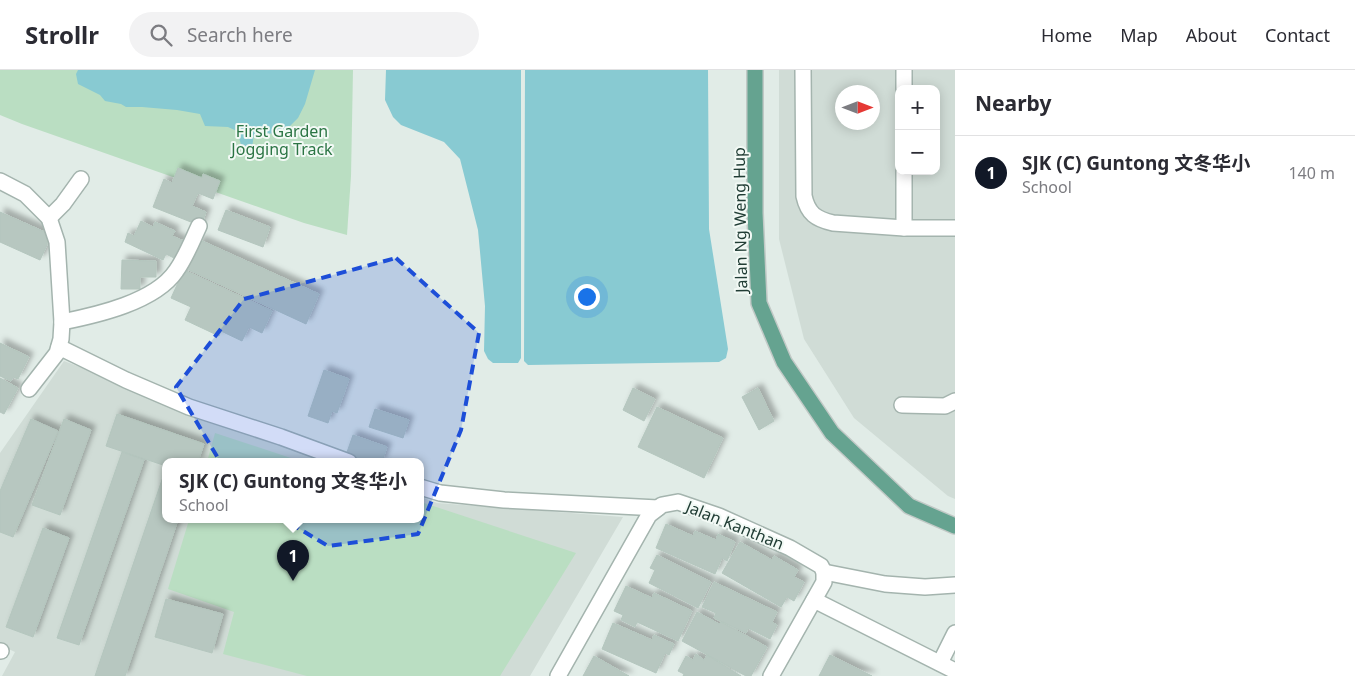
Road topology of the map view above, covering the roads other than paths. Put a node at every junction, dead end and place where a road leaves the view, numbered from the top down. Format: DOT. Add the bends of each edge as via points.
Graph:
graph roads {
  1 [pos="756,70"];
  2 [pos="803,70"];
  3 [pos="904,70"];
  4 [pos="904,85"];
  5 [pos="904,175"];
  6 [pos="81,179"];
  7 [pos="0,181"];
  8 [pos="49,218"];
  9 [pos="199,226"];
  10 [pos="904,228"];
  11 [pos="955,228"];
  12 [pos="62,322"];
  13 [pos="59,347"];
  14 [pos="29,389"];
  15 [pos="955,401"];
  16 [pos="902,406"];
  17 [pos="338,458"];
  18 [pos="424,488"];
  19 [pos="658,508"];
  20 [pos="955,526"];
  21 [pos="824,572"];
  22 [pos="955,586"];
  23 [pos="814,600"];
  24 [pos="955,633"];
  25 [pos="940,663"];
  26 [pos="955,671"];
  27 [pos="558,676"];
  28 [pos="771,676"];
  1 -- 20 [label="main road, Jalan Ng Weng Hup" via="755,213 759,303 784,362 832,433 909,506"];
  2 -- 10 [label="street" via="806,206 813,215 833,223"];
  3 -- 4 [label="street"];
  5 -- 10 [label="street"];
  6 -- 8 [label="street"];
  7 -- 8 [label="street" via="25,194"];
  8 -- 12 [label="street" via="57,242"];
  9 -- 12 [label="street" via="175,272 158,290 126,305"];
  10 -- 11 [label="street"];
  12 -- 13 [label="street"];
  13 -- 14 [label="street"];
  13 -- 17 [label="street" via="188,407"];
  15 -- 16 [label="street" via="945,406"];
  18 -- 19 [label="street, Jalan Kanthan" via="504,500"];
  19 -- 21 [label="street, Jalan Kanthan" via="678,502 719,516 790,548 820,566"];
  19 -- 27 [label="street" via="648,515"];
  21 -- 22 [label="street" via="885,584"];
  21 -- 23 [label="street" via="824,582"];
  23 -- 25 [label="street"];
  23 -- 28 [label="street"];
  24 -- 25 [label="street"];
  25 -- 26 [label="street"];
}
